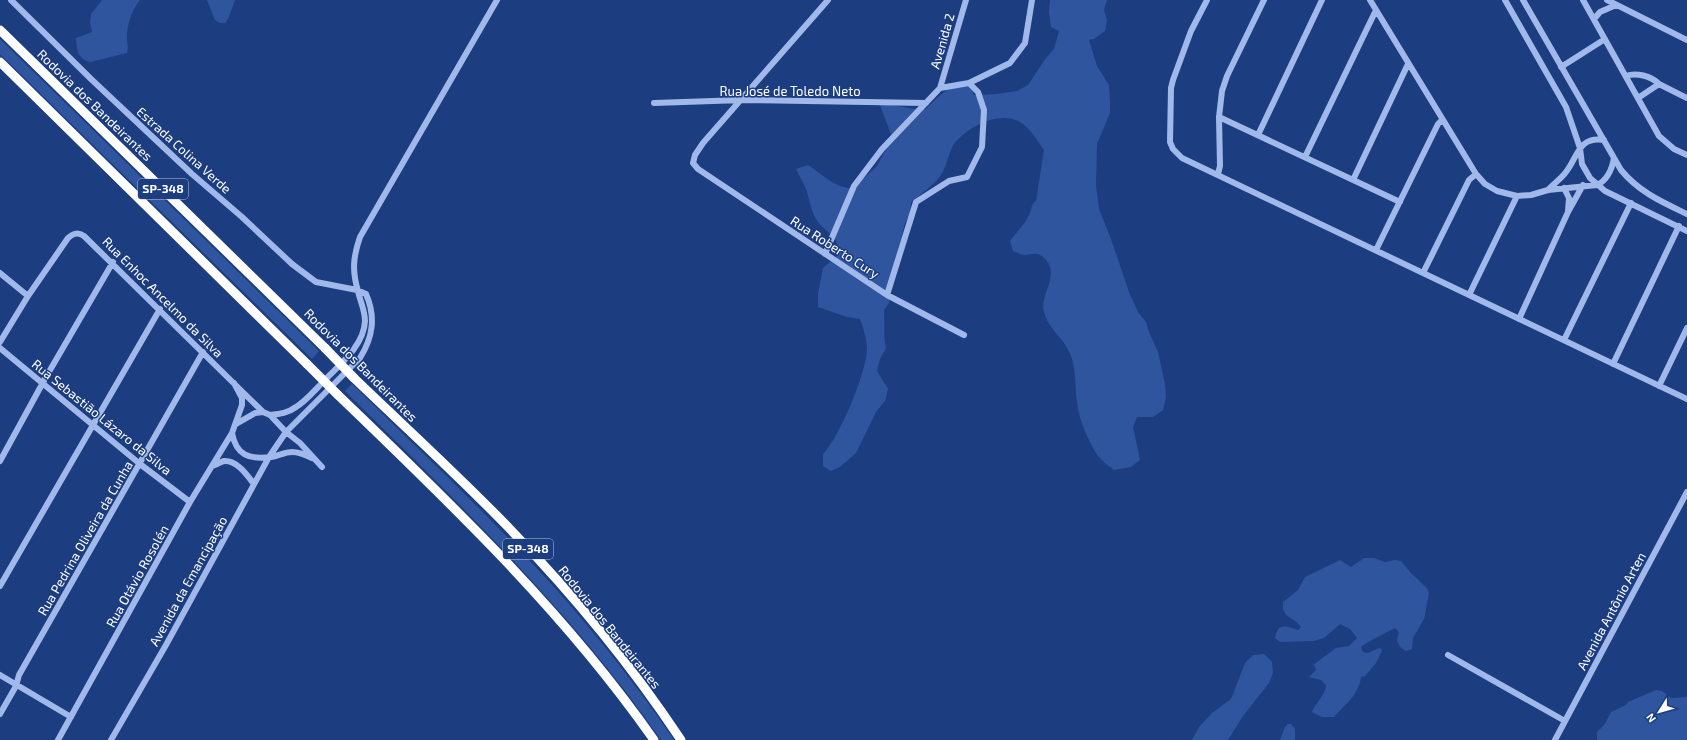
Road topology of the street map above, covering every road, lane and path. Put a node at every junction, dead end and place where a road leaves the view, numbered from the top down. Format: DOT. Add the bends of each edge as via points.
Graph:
graph roads {
  1 [pos="12,0"];
  2 [pos="497,0"];
  3 [pos="828,0"];
  4 [pos="966,0"];
  5 [pos="1032,0"];
  6 [pos="1207,0"];
  7 [pos="1264,0"];
  8 [pos="1322,0"];
  9 [pos="1370,0"];
  10 [pos="1505,0"];
  11 [pos="1523,0"];
  12 [pos="1583,0"];
  13 [pos="1607,0"];
  14 [pos="1616,5"];
  15 [pos="1376,10"];
  16 [pos="1594,19"];
  17 [pos="0,30"];
  18 [pos="1605,39"];
  19 [pos="1687,40"];
  20 [pos="0,62"];
  21 [pos="1408,64"];
  22 [pos="1561,67"];
  23 [pos="1626,76"];
  24 [pos="969,83"];
  25 [pos="1659,84"];
  26 [pos="940,88"];
  27 [pos="1638,98"];
  28 [pos="1687,98"];
  29 [pos="742,100"];
  30 [pos="654,103"];
  31 [pos="926,103"];
  32 [pos="1219,117"];
  33 [pos="1442,120"];
  34 [pos="1258,135"];
  35 [pos="1604,140"];
  36 [pos="1580,148"];
  37 [pos="1687,155"];
  38 [pos="1305,157"];
  39 [pos="1614,158"];
  40 [pos="1218,174"];
  41 [pos="1476,174"];
  42 [pos="1353,180"];
  43 [pos="1583,185"];
  44 [pos="1597,185"];
  45 [pos="1564,188"];
  46 [pos="1548,190"];
  47 [pos="1517,196"];
  48 [pos="1400,202"];
  49 [pos="1630,203"];
  50 [pos="1568,212"];
  51 [pos="1687,214"];
  52 [pos="1679,226"];
  53 [pos="1687,230"];
  54 [pos="1376,250"];
  55 [pos="825,254"];
  56 [pos="113,262"];
  57 [pos="0,273"];
  58 [pos="1423,273"];
  59 [pos="357,290"];
  60 [pos="887,295"];
  61 [pos="1469,295"];
  62 [pos="28,296"];
  63 [pos="160,309"];
  64 [pos="1519,319"];
  65 [pos="1687,328"];
  66 [pos="964,335"];
  67 [pos="1564,340"];
  68 [pos="0,342"];
  69 [pos="0,348"];
  70 [pos="203,352"];
  71 [pos="1613,364"];
  72 [pos="234,383"];
  73 [pos="43,384"];
  74 [pos="1659,386"];
  75 [pos="1687,399"];
  76 [pos="263,412"];
  77 [pos="270,414"];
  78 [pos="236,424"];
  79 [pos="93,425"];
  80 [pos="286,432"];
  81 [pos="232,433"];
  82 [pos="269,457"];
  83 [pos="314,458"];
  84 [pos="0,461"];
  85 [pos="140,464"];
  86 [pos="212,467"];
  87 [pos="322,467"];
  88 [pos="254,484"];
  89 [pos="1687,492"];
  90 [pos="190,502"];
  91 [pos="0,586"];
  92 [pos="1448,655"];
  93 [pos="0,675"];
  94 [pos="16,686"];
  95 [pos="0,714"];
  96 [pos="71,717"];
  97 [pos="1565,721"];
  98 [pos="58,740"];
  99 [pos="110,740"];
  100 [pos="654,740"];
  101 [pos="681,740"];
  102 [pos="1555,740"];
  1 -- 59 [label="street, Estrada Colina Verde" via="192,174 242,216 292,264 316,282"];
  2 -- 59 [label="street" via="360,238 353,264"];
  3 -- 29 [label="street"];
  4 -- 26 [label="street, Avenida 2"];
  5 -- 24 [label="street" via="1025,43 1010,63"];
  6 -- 40 [label="street" via="1173,80 1170,142 1182,158"];
  7 -- 32 [label="street" via="1227,76 1220,99"];
  8 -- 34 [label="street"];
  9 -- 15 [label="street"];
  10 -- 36 [label="street" via="1566,107"];
  11 -- 22 [label="street"];
  12 -- 16 [label="street"];
  13 -- 14 [label="street"];
  14 -- 16 [label="street" via="1600,12"];
  14 -- 19 [label="street"];
  15 -- 21 [label="street"];
  15 -- 38 [label="street"];
  16 -- 18 [label="street"];
  17 -- 101 [label="highway, Rodovia dos Bandeirantes / SP-348, bridge" via="516,535 615,650"];
  18 -- 22 [label="street"];
  18 -- 23 [label="street"];
  20 -- 100 [label="highway, SP-348, bridge" via="489,542 594,660"];
  21 -- 33 [label="street"];
  21 -- 42 [label="street"];
  22 -- 35 [label="street"];
  23 -- 25 [label="street" via="1639,74"];
  23 -- 27 [label="street"];
  24 -- 26 [label="street"];
  24 -- 60 [label="street" via="978,92 984,110 982,147 967,177 949,181 916,202"];
  25 -- 27 [label="street"];
  25 -- 28 [label="street"];
  26 -- 31 [label="street"];
  27 -- 37 [label="street" via="1659,136 1674,149"];
  29 -- 30 [label="street, Rua José de Toledo Neto"];
  29 -- 31 [label="street, Rua José de Toledo Neto"];
  29 -- 55 [label="street, Rua Roberto Cury" via="703,143 693,163 698,169"];
  31 -- 55 [label="street" via="882,149 854,186"];
  32 -- 34 [label="street"];
  32 -- 40 [label="street"];
  33 -- 41 [label="street"];
  33 -- 48 [label="street"];
  34 -- 38 [label="street"];
  35 -- 36 [label="street" via="1592,140"];
  35 -- 39 [label="street"];
  36 -- 44 [label="street" via="1584,169"];
  36 -- 46 [label="street" via="1565,174"];
  38 -- 42 [label="street"];
  39 -- 44 [label="street" via="1608,176"];
  39 -- 51 [label="street" via="1625,175 1638,188"];
  40 -- 54 [label="street"];
  41 -- 47 [label="street" via="1485,184 1497,191"];
  41 -- 58 [label="street" via="1469,180"];
  42 -- 48 [label="street"];
  43 -- 44 [label="street"];
  43 -- 45 [label="street"];
  43 -- 50 [label="street"];
  44 -- 49 [label="street"];
  45 -- 46 [label="street"];
  45 -- 50 [label="street" via="1569,198"];
  46 -- 47 [label="street"];
  47 -- 61 [label="street"];
  48 -- 54 [label="street"];
  49 -- 52 [label="street"];
  49 -- 67 [label="street"];
  50 -- 64 [label="street"];
  52 -- 53 [label="street"];
  52 -- 71 [label="street"];
  54 -- 58 [label="street"];
  55 -- 60 [label="street, Rua Roberto Cury"];
  56 -- 62 [label="street, Rua Enhoc Ancelmo da Silva" via="80,233 73,234"];
  56 -- 63 [label="street, Rua Enhoc Ancelmo da Silva"];
  56 -- 73 [label="street"];
  57 -- 62 [label="street"];
  58 -- 61 [label="street"];
  59 -- 77 [label="street" via="363,305 365,321 360,338 351,353 303,402 281,414"];
  59 -- 80 [label="street" via="366,294 372,306 370,334 364,352"];
  60 -- 66 [label="street, Rua Roberto Cury"];
  61 -- 64 [label="street"];
  62 -- 68 [label="street"];
  63 -- 70 [label="street, Rua Enhoc Ancelmo da Silva"];
  63 -- 79 [label="street"];
  64 -- 67 [label="street"];
  65 -- 74 [label="street"];
  67 -- 71 [label="street"];
  69 -- 73 [label="street, Rua Sebastião Lázaro da Silva"];
  70 -- 72 [label="street, Rua Enhoc Ancelmo da Silva"];
  70 -- 85 [label="street, Rua Pedrina Oliveira da Cunha"];
  71 -- 74 [label="street"];
  72 -- 76 [label="street, Rua Enhoc Ancelmo da Silva"];
  72 -- 78 [label="street, Rua Enhoc Ancelmo da Silva" via="242,398"];
  73 -- 79 [label="street, Rua Sebastião Lázaro da Silva"];
  73 -- 84 [label="street"];
  74 -- 75 [label="street"];
  76 -- 77 [label="street"];
  76 -- 78 [label="street" via="249,415"];
  77 -- 80 [label="street"];
  78 -- 81 [label="street, Rua Otávio Rosolén"];
  79 -- 85 [label="street, Rua Sebastião Lázaro da Silva"];
  79 -- 91 [label="street"];
  80 -- 82 [label="street, Avenida da Emancipação"];
  80 -- 83 [label="street" via="300,442"];
  81 -- 82 [label="street" via="234,444 243,454"];
  81 -- 86 [label="street, Rua Otávio Rosolén"];
  82 -- 83 [label="street" via="290,452"];
  82 -- 88 [label="street, Avenida da Emancipação"];
  83 -- 87 [label="street"];
  85 -- 90 [label="street, Rua Sebastião Lázaro da Silva"];
  85 -- 94 [label="street, Rua Pedrina Oliveira da Cunha" via="19,675"];
  86 -- 88 [label="street" via="224,461 233,463"];
  86 -- 90 [label="street, Rua Otávio Rosolén"];
  88 -- 99 [label="street, Avenida da Emancipação" via="166,645"];
  89 -- 97 [label="street, Avenida Antônio Arten"];
  90 -- 96 [label="street, Rua Otávio Rosolén"];
  92 -- 97 [label="street"];
  93 -- 94 [label="street"];
  94 -- 95 [label="street, Rua Pedrina Oliveira da Cunha"];
  94 -- 96 [label="street"];
  96 -- 98 [label="street, Rua Otávio Rosolén"];
  97 -- 102 [label="street, Avenida Antônio Arten"];
}
